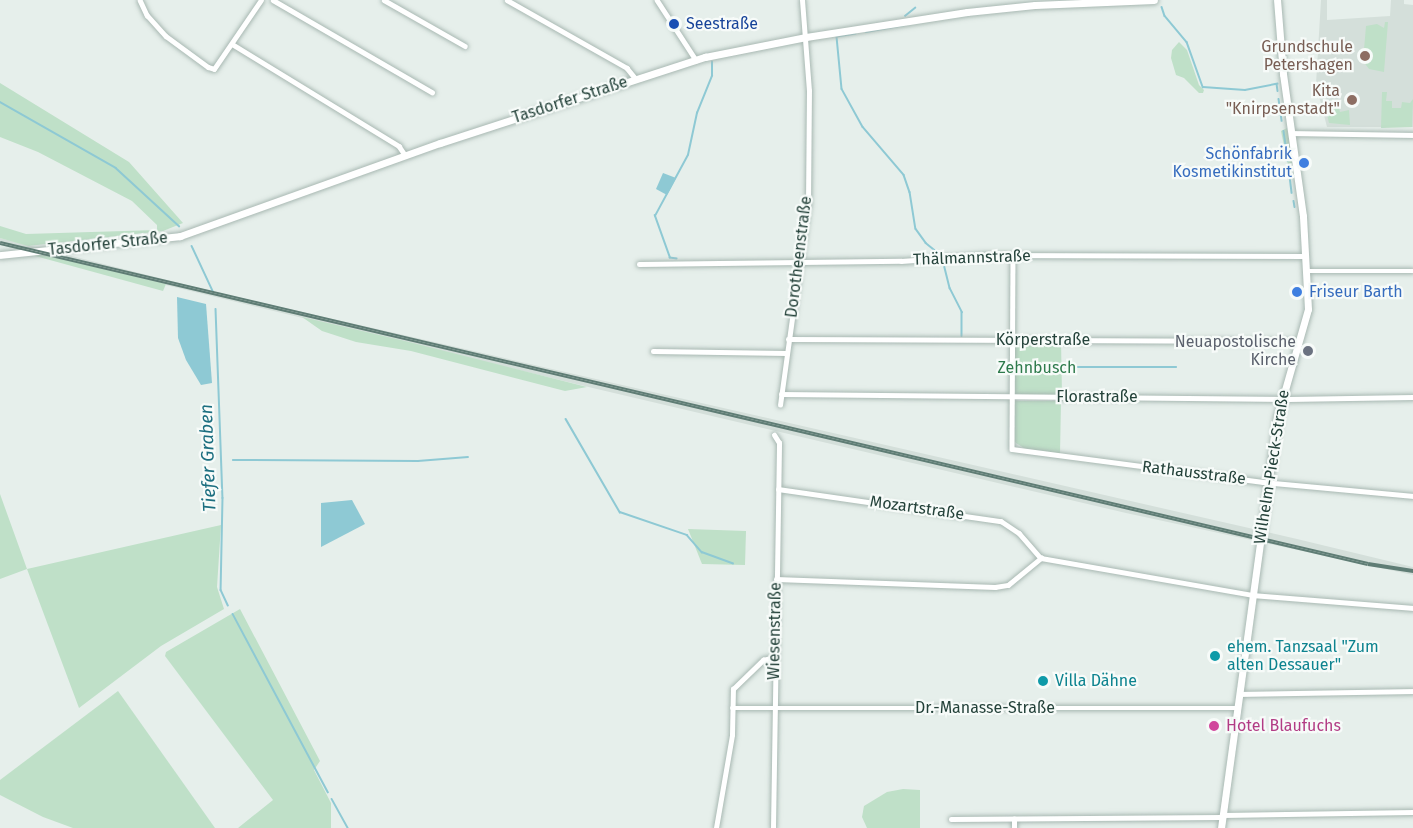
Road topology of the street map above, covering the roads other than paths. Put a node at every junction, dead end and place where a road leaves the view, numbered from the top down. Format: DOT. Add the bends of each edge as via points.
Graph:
graph roads {
  1 [pos="140,0"];
  2 [pos="252,0"];
  3 [pos="273,0"];
  4 [pos="384,0"];
  5 [pos="507,0"];
  6 [pos="657,0"];
  7 [pos="802,0"];
  8 [pos="1154,0"];
  9 [pos="1277,0"];
  10 [pos="260,2"];
  11 [pos="806,37"];
  12 [pos="232,44"];
  13 [pos="465,46"];
  14 [pos="696,60"];
  15 [pos="635,78"];
  16 [pos="432,92"];
  17 [pos="1292,133"];
  18 [pos="1413,135"];
  19 [pos="405,155"];
  20 [pos="0,255"];
  21 [pos="1012,255"];
  22 [pos="1305,256"];
  23 [pos="800,263"];
  24 [pos="639,264"];
  25 [pos="1306,271"];
  26 [pos="1413,271"];
  27 [pos="788,339"];
  28 [pos="1012,340"];
  29 [pos="1298,341"];
  30 [pos="653,351"];
  31 [pos="786,353"];
  32 [pos="781,394"];
  33 [pos="1011,396"];
  34 [pos="1413,397"];
  35 [pos="1281,399"];
  36 [pos="780,405"];
  37 [pos="774,435"];
  38 [pos="1268,483"];
  39 [pos="778,489"];
  40 [pos="1413,496"];
  41 [pos="1041,558"];
  42 [pos="776,579"];
  43 [pos="1252,595"];
  44 [pos="1413,608"];
  45 [pos="775,657"];
  46 [pos="1413,691"];
  47 [pos="1239,694"];
  48 [pos="732,708"];
  49 [pos="774,708"];
  50 [pos="1237,708"];
  51 [pos="1413,812"];
  52 [pos="1222,816"];
  53 [pos="951,819"];
  54 [pos="1014,819"];
  55 [pos="716,828"];
  56 [pos="773,828"];
  57 [pos="1014,828"];
  58 [pos="1221,828"];
  1 -- 12 [label="street" via="147,15 166,36 208,67 214,69"];
  2 -- 10 [label="street"];
  3 -- 16 [label="street"];
  4 -- 13 [label="street"];
  5 -- 15 [label="street" via="627,68"];
  6 -- 14 [label="street"];
  7 -- 11 [label="street, Dorotheenstraße"];
  8 -- 11 [label="main road, Tasdorfer Straße" via="997,8"];
  9 -- 17 [label="main road, Wilhelm-Pieck-Straße"];
  10 -- 12 [label="street"];
  11 -- 14 [label="main road, Tasdorfer Straße"];
  11 -- 23 [label="street, Dorotheenstraße" via="808,204"];
  12 -- 19 [label="street" via="399,146"];
  14 -- 15 [label="main road, Tasdorfer Straße"];
  15 -- 19 [label="main road, Tasdorfer Straße"];
  17 -- 18 [label="street"];
  17 -- 22 [label="main road, Wilhelm-Pieck-Straße"];
  19 -- 20 [label="main road, Tasdorfer Straße" via="180,236"];
  21 -- 22 [label="street, Thälmannstraße"];
  21 -- 23 [label="street, Thälmannstraße"];
  21 -- 28 [label="street"];
  22 -- 25 [label="main road, Wilhelm-Pieck-Straße"];
  23 -- 24 [label="street, Thälmannstraße"];
  23 -- 27 [label="street, Dorotheenstraße"];
  25 -- 26 [label="street"];
  25 -- 29 [label="main road, Wilhelm-Pieck-Straße" via="1308,313"];
  27 -- 28 [label="street, Körperstraße"];
  27 -- 31 [label="street, Dorotheenstraße"];
  28 -- 29 [label="street, Körperstraße"];
  28 -- 33 [label="street"];
  29 -- 35 [label="main road, Wilhelm-Pieck-Straße"];
  30 -- 31 [label="street"];
  31 -- 32 [label="street, Dorotheenstraße"];
  32 -- 33 [label="street, Florastraße"];
  32 -- 36 [label="street, Dorotheenstraße"];
  33 -- 35 [label="street, Florastraße"];
  33 -- 38 [label="street, Rathausstraße" via="1012,449"];
  34 -- 35 [label="street, Florastraße"];
  35 -- 38 [label="main road, Wilhelm-Pieck-Straße"];
  37 -- 39 [label="street, Wiesenstraße" via="778,443"];
  38 -- 40 [label="street, Rathausstraße"];
  38 -- 43 [label="main road, Wilhelm-Pieck-Straße"];
  39 -- 41 [label="street, Mozartstraße" via="1001,520 1014,528"];
  39 -- 42 [label="street, Wiesenstraße"];
  41 -- 42 [label="street" via="1008,585 995,588"];
  41 -- 43 [label="street"];
  42 -- 45 [label="street, Wiesenstraße"];
  43 -- 44 [label="street"];
  43 -- 47 [label="main road, Wilhelm-Pieck-Straße"];
  45 -- 48 [label="street" via="763,660 736,685"];
  45 -- 49 [label="street, Wiesenstraße"];
  46 -- 47 [label="street"];
  47 -- 50 [label="main road, Wilhelm-Pieck-Straße"];
  48 -- 49 [label="street, Dr.-Manasse-Straße"];
  48 -- 55 [label="street" via="732,735"];
  49 -- 50 [label="street, Dr.-Manasse-Straße"];
  49 -- 56 [label="street, Wiesenstraße"];
  50 -- 52 [label="main road, Wilhelm-Pieck-Straße"];
  51 -- 52 [label="street"];
  52 -- 54 [label="street"];
  52 -- 58 [label="main road, Wilhelm-Pieck-Straße"];
  53 -- 54 [label="street"];
  54 -- 57 [label="street"];
}
